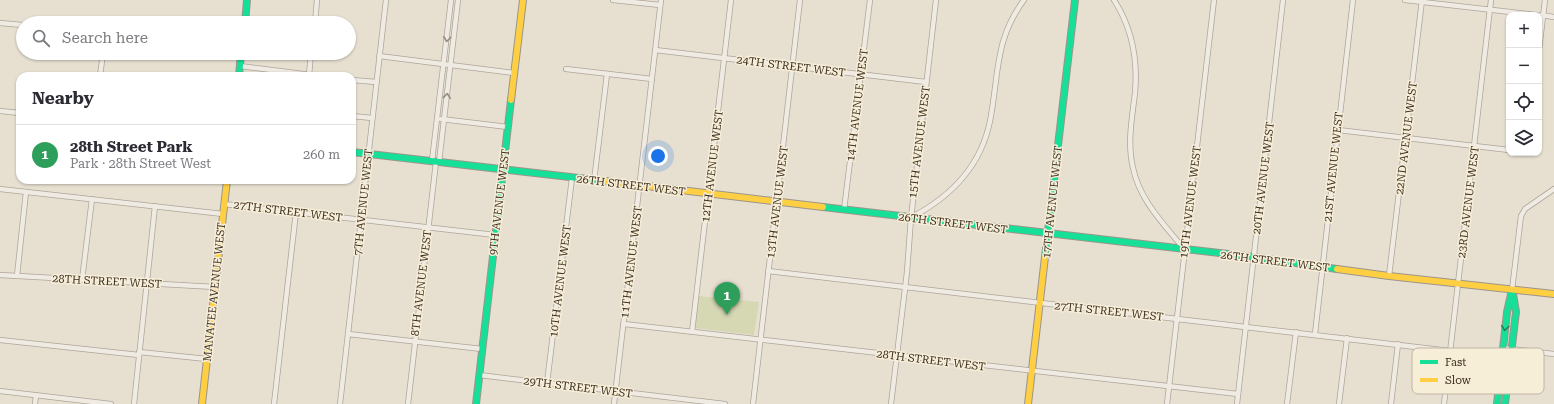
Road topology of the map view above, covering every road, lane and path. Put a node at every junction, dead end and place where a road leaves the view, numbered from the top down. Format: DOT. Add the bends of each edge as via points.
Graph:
graph roads {
  1 [pos="248,0"];
  2 [pos="317,0"];
  3 [pos="386,0"];
  4 [pos="451,0"];
  5 [pos="458,0"];
  6 [pos="523,0"];
  7 [pos="613,0"];
  8 [pos="731,0"];
  9 [pos="800,0"];
  10 [pos="870,0"];
  11 [pos="936,0"];
  12 [pos="1024,0"];
  13 [pos="1075,0"];
  14 [pos="1114,0"];
  15 [pos="1214,0"];
  16 [pos="1283,0"];
  17 [pos="1353,0"];
  18 [pos="1405,0"];
  19 [pos="1491,0"];
  20 [pos="1545,0"];
  21 [pos="1422,1"];
  22 [pos="661,3"];
  23 [pos="1490,10"];
  24 [pos="1510,12"];
  25 [pos="1540,12"];
  26 [pos="1542,15"];
  27 [pos="246,16"];
  28 [pos="316,16"];
  29 [pos="1554,17"];
  30 [pos="0,23"];
  31 [pos="16,24"];
  32 [pos="655,50"];
  33 [pos="379,56"];
  34 [pos="724,58"];
  35 [pos="102,60"];
  36 [pos="240,60"];
  37 [pos="310,60"];
  38 [pos="444,65"];
  39 [pos="240,66"];
  40 [pos="450,66"];
  41 [pos="793,66"];
  42 [pos="566,69"];
  43 [pos="101,72"];
  44 [pos="239,72"];
  45 [pos="286,72"];
  46 [pos="309,72"];
  47 [pos="514,73"];
  48 [pos="607,74"];
  49 [pos="860,74"];
  50 [pos="652,79"];
  51 [pos="356,80"];
  52 [pos="376,82"];
  53 [pos="926,82"];
  54 [pos="0,111"];
  55 [pos="16,113"];
  56 [pos="356,116"];
  57 [pos="372,118"];
  58 [pos="438,119"];
  59 [pos="444,120"];
  60 [pos="508,127"];
  61 [pos="1338,130"];
  62 [pos="1406,138"];
  63 [pos="1474,146"];
  64 [pos="1506,150"];
  65 [pos="356,152"];
  66 [pos="368,154"];
  67 [pos="436,162"];
  68 [pos="503,170"];
  69 [pos="572,178"];
  70 [pos="594,181"];
  71 [pos="226,184"];
  72 [pos="640,186"];
  73 [pos="0,189"];
  74 [pos="1554,189"];
  75 [pos="26,192"];
  76 [pos="708,194"];
  77 [pos="92,199"];
  78 [pos="777,202"];
  79 [pos="224,204"];
  80 [pos="155,206"];
  81 [pos="844,210"];
  82 [pos="296,212"];
  83 [pos="223,214"];
  84 [pos="910,218"];
  85 [pos="361,220"];
  86 [pos="428,227"];
  87 [pos="1048,234"];
  88 [pos="495,235"];
  89 [pos="1185,250"];
  90 [pos="1254,257"];
  91 [pos="1322,266"];
  92 [pos="768,272"];
  93 [pos="0,275"];
  94 [pos="17,276"];
  95 [pos="1389,276"];
  96 [pos="82,280"];
  97 [pos="147,284"];
  98 [pos="1458,284"];
  99 [pos="215,287"];
  100 [pos="905,287"];
  101 [pos="1512,290"];
  102 [pos="1554,294"];
  103 [pos="1040,303"];
  104 [pos="1177,318"];
  105 [pos="624,324"];
  106 [pos="1246,327"];
  107 [pos="692,332"];
  108 [pos="1296,332"];
  109 [pos="348,334"];
  110 [pos="1315,334"];
  111 [pos="1347,338"];
  112 [pos="0,340"];
  113 [pos="760,340"];
  114 [pos="415,341"];
  115 [pos="1398,344"];
  116 [pos="482,348"];
  117 [pos="1428,348"];
  118 [pos="1450,348"];
  119 [pos="1503,348"];
  120 [pos="1512,348"];
  121 [pos="139,353"];
  122 [pos="1544,353"];
  123 [pos="1554,354"];
  124 [pos="897,356"];
  125 [pos="207,359"];
  126 [pos="1032,371"];
  127 [pos="479,375"];
  128 [pos="547,383"];
  129 [pos="1169,386"];
  130 [pos="0,391"];
  131 [pos="616,391"];
  132 [pos="1238,394"];
  133 [pos="1445,394"];
  134 [pos="1497,394"];
  135 [pos="1506,394"];
  136 [pos="36,395"];
  137 [pos="35,404"];
  138 [pos="111,404"];
  139 [pos="134,404"];
  140 [pos="202,404"];
  141 [pos="274,404"];
  142 [pos="340,404"];
  143 [pos="408,404"];
  144 [pos="476,404"];
  145 [pos="614,404"];
  146 [pos="725,404"];
  147 [pos="753,404"];
  148 [pos="891,404"];
  149 [pos="1028,404"];
  150 [pos="1167,404"];
  151 [pos="1237,404"];
  152 [pos="1287,404"];
  153 [pos="1339,404"];
  154 [pos="1391,404"];
  155 [pos="1444,404"];
  156 [pos="1496,404"];
  157 [pos="1505,404"];
  1 -- 27 [label="street"];
  2 -- 28 [label="street"];
  3 -- 33 [label="street, 7TH AVENUE WEST"];
  4 -- 38 [label="street, 8TH AVENUE WEST, one-way"];
  5 -- 40 [label="street, 8TH AVENUE WEST"];
  6 -- 47 [label="street, 9TH AVENUE WEST"];
  7 -- 22 [label="street"];
  8 -- 34 [label="street, 12TH AVENUE WEST"];
  9 -- 41 [label="street, 13TH AVENUE WEST"];
  10 -- 49 [label="street, 14TH AVENUE WEST"];
  11 -- 53 [label="street, 15TH AVENUE WEST"];
  12 -- 84 [label="street" via="1011,21 1000,48 990,123 979,152 966,173 946,195 930,208"];
  13 -- 87 [label="street, 17TH AVENUE WEST"];
  14 -- 89 [label="street" via="1130,33 1136,68 1130,133 1133,169 1149,206"];
  15 -- 89 [label="street, 19TH AVENUE WEST"];
  16 -- 90 [label="street, 20TH AVENUE WEST"];
  17 -- 61 [label="street, 21ST AVENUE WEST"];
  18 -- 21 [label="street"];
  19 -- 23 [label="street, 23RD AVENUE WEST"];
  20 -- 25 [label="street"];
  21 -- 23 [label="street"];
  21 -- 62 [label="street, 22ND AVENUE WEST"];
  22 -- 32 [label="street, 11TH AVENUE WEST"];
  23 -- 24 [label="street"];
  23 -- 63 [label="street, 23RD AVENUE WEST"];
  26 -- 29 [label="street"];
  30 -- 31 [label="street"];
  32 -- 34 [label="street, 24TH STREET WEST"];
  32 -- 50 [label="street, 11TH AVENUE WEST"];
  33 -- 38 [label="street"];
  33 -- 52 [label="street, 7TH AVENUE WEST"];
  34 -- 41 [label="street, 24TH STREET WEST"];
  34 -- 76 [label="street, 12TH AVENUE WEST"];
  35 -- 43 [label="street"];
  36 -- 39 [label="street"];
  37 -- 46 [label="street"];
  38 -- 40 [label="street"];
  38 -- 58 [label="street, 8TH AVENUE WEST"];
  39 -- 44 [label="street"];
  39 -- 45 [label="street"];
  40 -- 47 [label="street"];
  59 -- 40 [label="street, 8TH AVENUE WEST, one-way"];
  41 -- 49 [label="street, 24TH STREET WEST"];
  41 -- 78 [label="street, 13TH AVENUE WEST"];
  42 -- 48 [label="street"];
  47 -- 60 [label="street, 9TH AVENUE WEST"];
  48 -- 50 [label="street"];
  48 -- 70 [label="street"];
  49 -- 53 [label="street, 24TH STREET WEST"];
  49 -- 81 [label="street, 14TH AVENUE WEST"];
  50 -- 72 [label="street, 11TH AVENUE WEST"];
  51 -- 52 [label="street"];
  52 -- 57 [label="street, 7TH AVENUE WEST"];
  53 -- 84 [label="street, 15TH AVENUE WEST"];
  54 -- 55 [label="street"];
  56 -- 57 [label="street"];
  57 -- 66 [label="street, 7TH AVENUE WEST"];
  58 -- 59 [label="street"];
  58 -- 67 [label="street, 8TH AVENUE WEST"];
  59 -- 60 [label="street"];
  59 -- 67 [label="street, 8TH AVENUE WEST"];
  60 -- 68 [label="street, 9TH AVENUE WEST"];
  61 -- 62 [label="street"];
  61 -- 91 [label="street, 21ST AVENUE WEST"];
  62 -- 63 [label="street"];
  62 -- 95 [label="street, 22ND AVENUE WEST"];
  63 -- 64 [label="street"];
  63 -- 98 [label="street, 23RD AVENUE WEST"];
  65 -- 66 [label="street, 26TH STREET WEST"];
  66 -- 67 [label="street, 26TH STREET WEST"];
  66 -- 85 [label="street, 7TH AVENUE WEST"];
  67 -- 68 [label="street, 26TH STREET WEST"];
  67 -- 86 [label="street, 8TH AVENUE WEST"];
  68 -- 69 [label="street, 26TH STREET WEST"];
  68 -- 88 [label="street, 9TH AVENUE WEST"];
  69 -- 70 [label="street, 26TH STREET WEST"];
  69 -- 128 [label="street, 10TH AVENUE WEST"];
  70 -- 72 [label="street, 26TH STREET WEST"];
  71 -- 79 [label="street, MANATEE AVENUE WEST"];
  72 -- 76 [label="street, 26TH STREET WEST"];
  72 -- 105 [label="street, 11TH AVENUE WEST"];
  73 -- 75 [label="street, 27TH STREET WEST"];
  74 -- 101 [label="street" via="1525,210 1521,216"];
  75 -- 77 [label="street, 27TH STREET WEST"];
  75 -- 94 [label="street"];
  76 -- 78 [label="street, 26TH STREET WEST"];
  76 -- 107 [label="street, 12TH AVENUE WEST"];
  77 -- 80 [label="street, 27TH STREET WEST"];
  77 -- 96 [label="street"];
  78 -- 81 [label="street, 26TH STREET WEST"];
  78 -- 92 [label="street, 13TH AVENUE WEST"];
  79 -- 82 [label="street, 27TH STREET WEST"];
  79 -- 83 [label="street, MANATEE AVENUE WEST"];
  80 -- 83 [label="street, 27TH STREET WEST"];
  80 -- 97 [label="street"];
  81 -- 84 [label="street, 26TH STREET WEST"];
  82 -- 85 [label="street, 27TH STREET WEST"];
  82 -- 141 [label="street"];
  83 -- 99 [label="street, MANATEE AVENUE WEST"];
  84 -- 87 [label="street, 26TH STREET WEST"];
  84 -- 100 [label="street, 15TH AVENUE WEST"];
  85 -- 86 [label="street, 27TH STREET WEST"];
  85 -- 109 [label="street, 7TH AVENUE WEST"];
  86 -- 88 [label="street, 27TH STREET WEST"];
  86 -- 114 [label="street, 8TH AVENUE WEST"];
  87 -- 89 [label="street, 26TH STREET WEST"];
  87 -- 103 [label="street, 17TH AVENUE WEST"];
  88 -- 116 [label="street, 9TH AVENUE WEST"];
  89 -- 90 [label="street, 26TH STREET WEST"];
  89 -- 104 [label="street, 19TH AVENUE WEST"];
  90 -- 91 [label="street, 26TH STREET WEST"];
  90 -- 106 [label="street, 20TH AVENUE WEST"];
  91 -- 95 [label="street, 26TH STREET WEST"];
  91 -- 110 [label="street, 21ST AVENUE WEST"];
  92 -- 100 [label="street, 27TH STREET WEST"];
  92 -- 113 [label="street, 13TH AVENUE WEST"];
  93 -- 94 [label="street, 28TH STREET WEST"];
  94 -- 96 [label="street, 28TH STREET WEST"];
  95 -- 98 [label="street, 26TH STREET WEST"];
  96 -- 97 [label="street, 28TH STREET WEST"];
  97 -- 99 [label="street, 28TH STREET WEST"];
  97 -- 121 [label="street"];
  98 -- 101 [label="street, 26TH STREET WEST"];
  98 -- 118 [label="street, 23RD AVENUE WEST"];
  99 -- 125 [label="street, MANATEE AVENUE WEST"];
  100 -- 103 [label="street, 27TH STREET WEST"];
  100 -- 124 [label="street, 15TH AVENUE WEST"];
  101 -- 102 [label="street, 26TH STREET WEST"];
  101 -- 119 [label="street, one-way"];
  101 -- 120 [label="street" via="1516,312"];
  103 -- 104 [label="street, 27TH STREET WEST"];
  103 -- 126 [label="street, 17TH AVENUE WEST"];
  104 -- 106 [label="street, 27TH STREET WEST"];
  104 -- 129 [label="street, 19TH AVENUE WEST"];
  105 -- 107 [label="street, 28TH STREET WEST"];
  105 -- 131 [label="street, 11TH AVENUE WEST"];
  106 -- 108 [label="street, 27TH STREET WEST"];
  106 -- 132 [label="street, 20TH AVENUE WEST"];
  107 -- 113 [label="street, 28TH STREET WEST"];
  108 -- 110 [label="street, 27TH STREET WEST"];
  108 -- 152 [label="street"];
  109 -- 114 [label="street"];
  109 -- 142 [label="street, 7TH AVENUE WEST"];
  110 -- 111 [label="street, 27TH STREET WEST"];
  111 -- 115 [label="street, 27TH STREET WEST"];
  111 -- 153 [label="street"];
  112 -- 121 [label="street"];
  113 -- 124 [label="street, 28TH STREET WEST"];
  113 -- 147 [label="street, 13TH AVENUE WEST"];
  114 -- 116 [label="street"];
  114 -- 143 [label="street, 8TH AVENUE WEST"];
  115 -- 117 [label="street, 27TH STREET WEST"];
  115 -- 154 [label="street"];
  116 -- 127 [label="street, 9TH AVENUE WEST"];
  121 -- 125 [label="street"];
  121 -- 139 [label="street"];
  122 -- 123 [label="street"];
  124 -- 126 [label="street, 28TH STREET WEST"];
  124 -- 148 [label="street, 15TH AVENUE WEST"];
  125 -- 140 [label="street, MANATEE AVENUE WEST"];
  126 -- 129 [label="street, 28TH STREET WEST"];
  126 -- 149 [label="street, 17TH AVENUE WEST"];
  127 -- 128 [label="street, 29TH STREET WEST"];
  127 -- 144 [label="street, 9TH AVENUE WEST"];
  128 -- 131 [label="street, 29TH STREET WEST"];
  129 -- 132 [label="street, 28TH STREET WEST"];
  129 -- 150 [label="street, 19TH AVENUE WEST"];
  130 -- 136 [label="street"];
  131 -- 145 [label="street, 11TH AVENUE WEST"];
  131 -- 146 [label="street, 29TH STREET WEST"];
  132 -- 151 [label="street, 20TH AVENUE WEST"];
  133 -- 155 [label="street, 23RD AVENUE WEST"];
  134 -- 156 [label="street"];
  135 -- 157 [label="street"];
  136 -- 137 [label="street"];
  136 -- 138 [label="street"];
}
